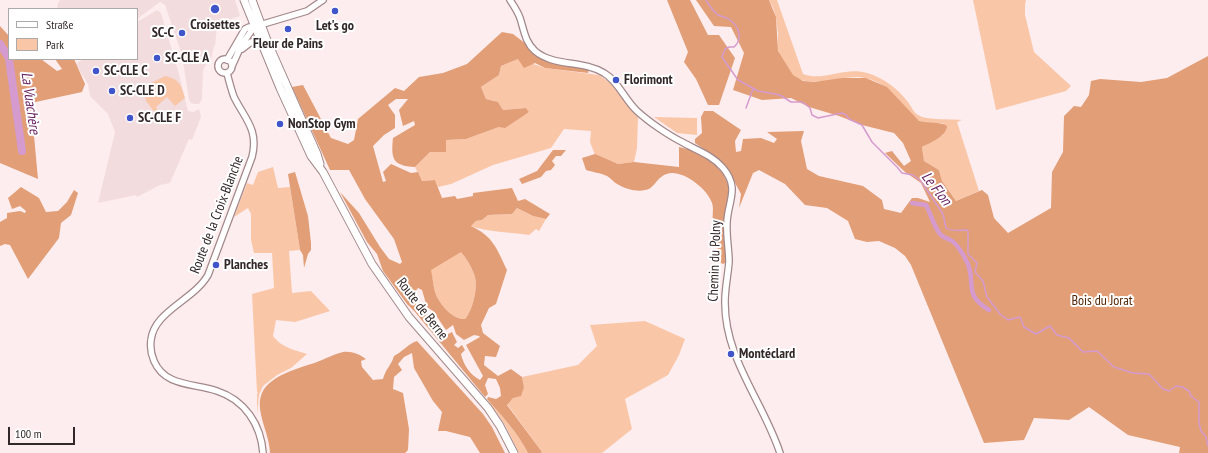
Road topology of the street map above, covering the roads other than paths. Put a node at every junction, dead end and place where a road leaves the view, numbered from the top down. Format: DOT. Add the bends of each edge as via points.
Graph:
graph roads {
  1 [pos="244,0"];
  2 [pos="252,0"];
  3 [pos="323,0"];
  4 [pos="510,0"];
  5 [pos="257,26"];
  6 [pos="260,43"];
  7 [pos="238,51"];
  8 [pos="227,60"];
  9 [pos="232,66"];
  10 [pos="227,73"];
  11 [pos="323,172"];
  12 [pos="263,453"];
  13 [pos="514,453"];
  14 [pos="780,453"];
  1 -- 5 [label="main road, Route de Berne"];
  2 -- 5 [label="main road, Route de Berne"];
  3 -- 5 [label="street" via="307,11"];
  4 -- 14 [label="street, Chemin du Polny" via="529,44 536,51 545,57 604,72 637,111 681,142 706,154 723,168 730,180 733,196 727,222 727,328 733,351 770,426"];
  5 -- 6 [label="main road, Route de Berne"];
  5 -- 7 [label="street"];
  5 -- 8 [label="street" via="245,29"];
  5 -- 11 [label="main road, Route de Berne"];
  6 -- 7 [label="street" via="251,42"];
  6 -- 11 [label="main road, Route de Berne" via="311,156"];
  7 -- 9 [label="street"];
  8 -- 9 [label="street"];
  8 -- 10 [label="street" via="220,61 218,66 222,72"];
  9 -- 10 [label="street"];
  10 -- 12 [label="street, Route de la Croix-Blanche" via="233,94 250,123 254,142 252,157 208,275 201,286 158,322 152,336 151,350 158,368 169,378 218,391 238,402 251,416 258,429"];
  11 -- 13 [label="main road, Route de Berne" via="385,284 423,333 488,408"];
}
